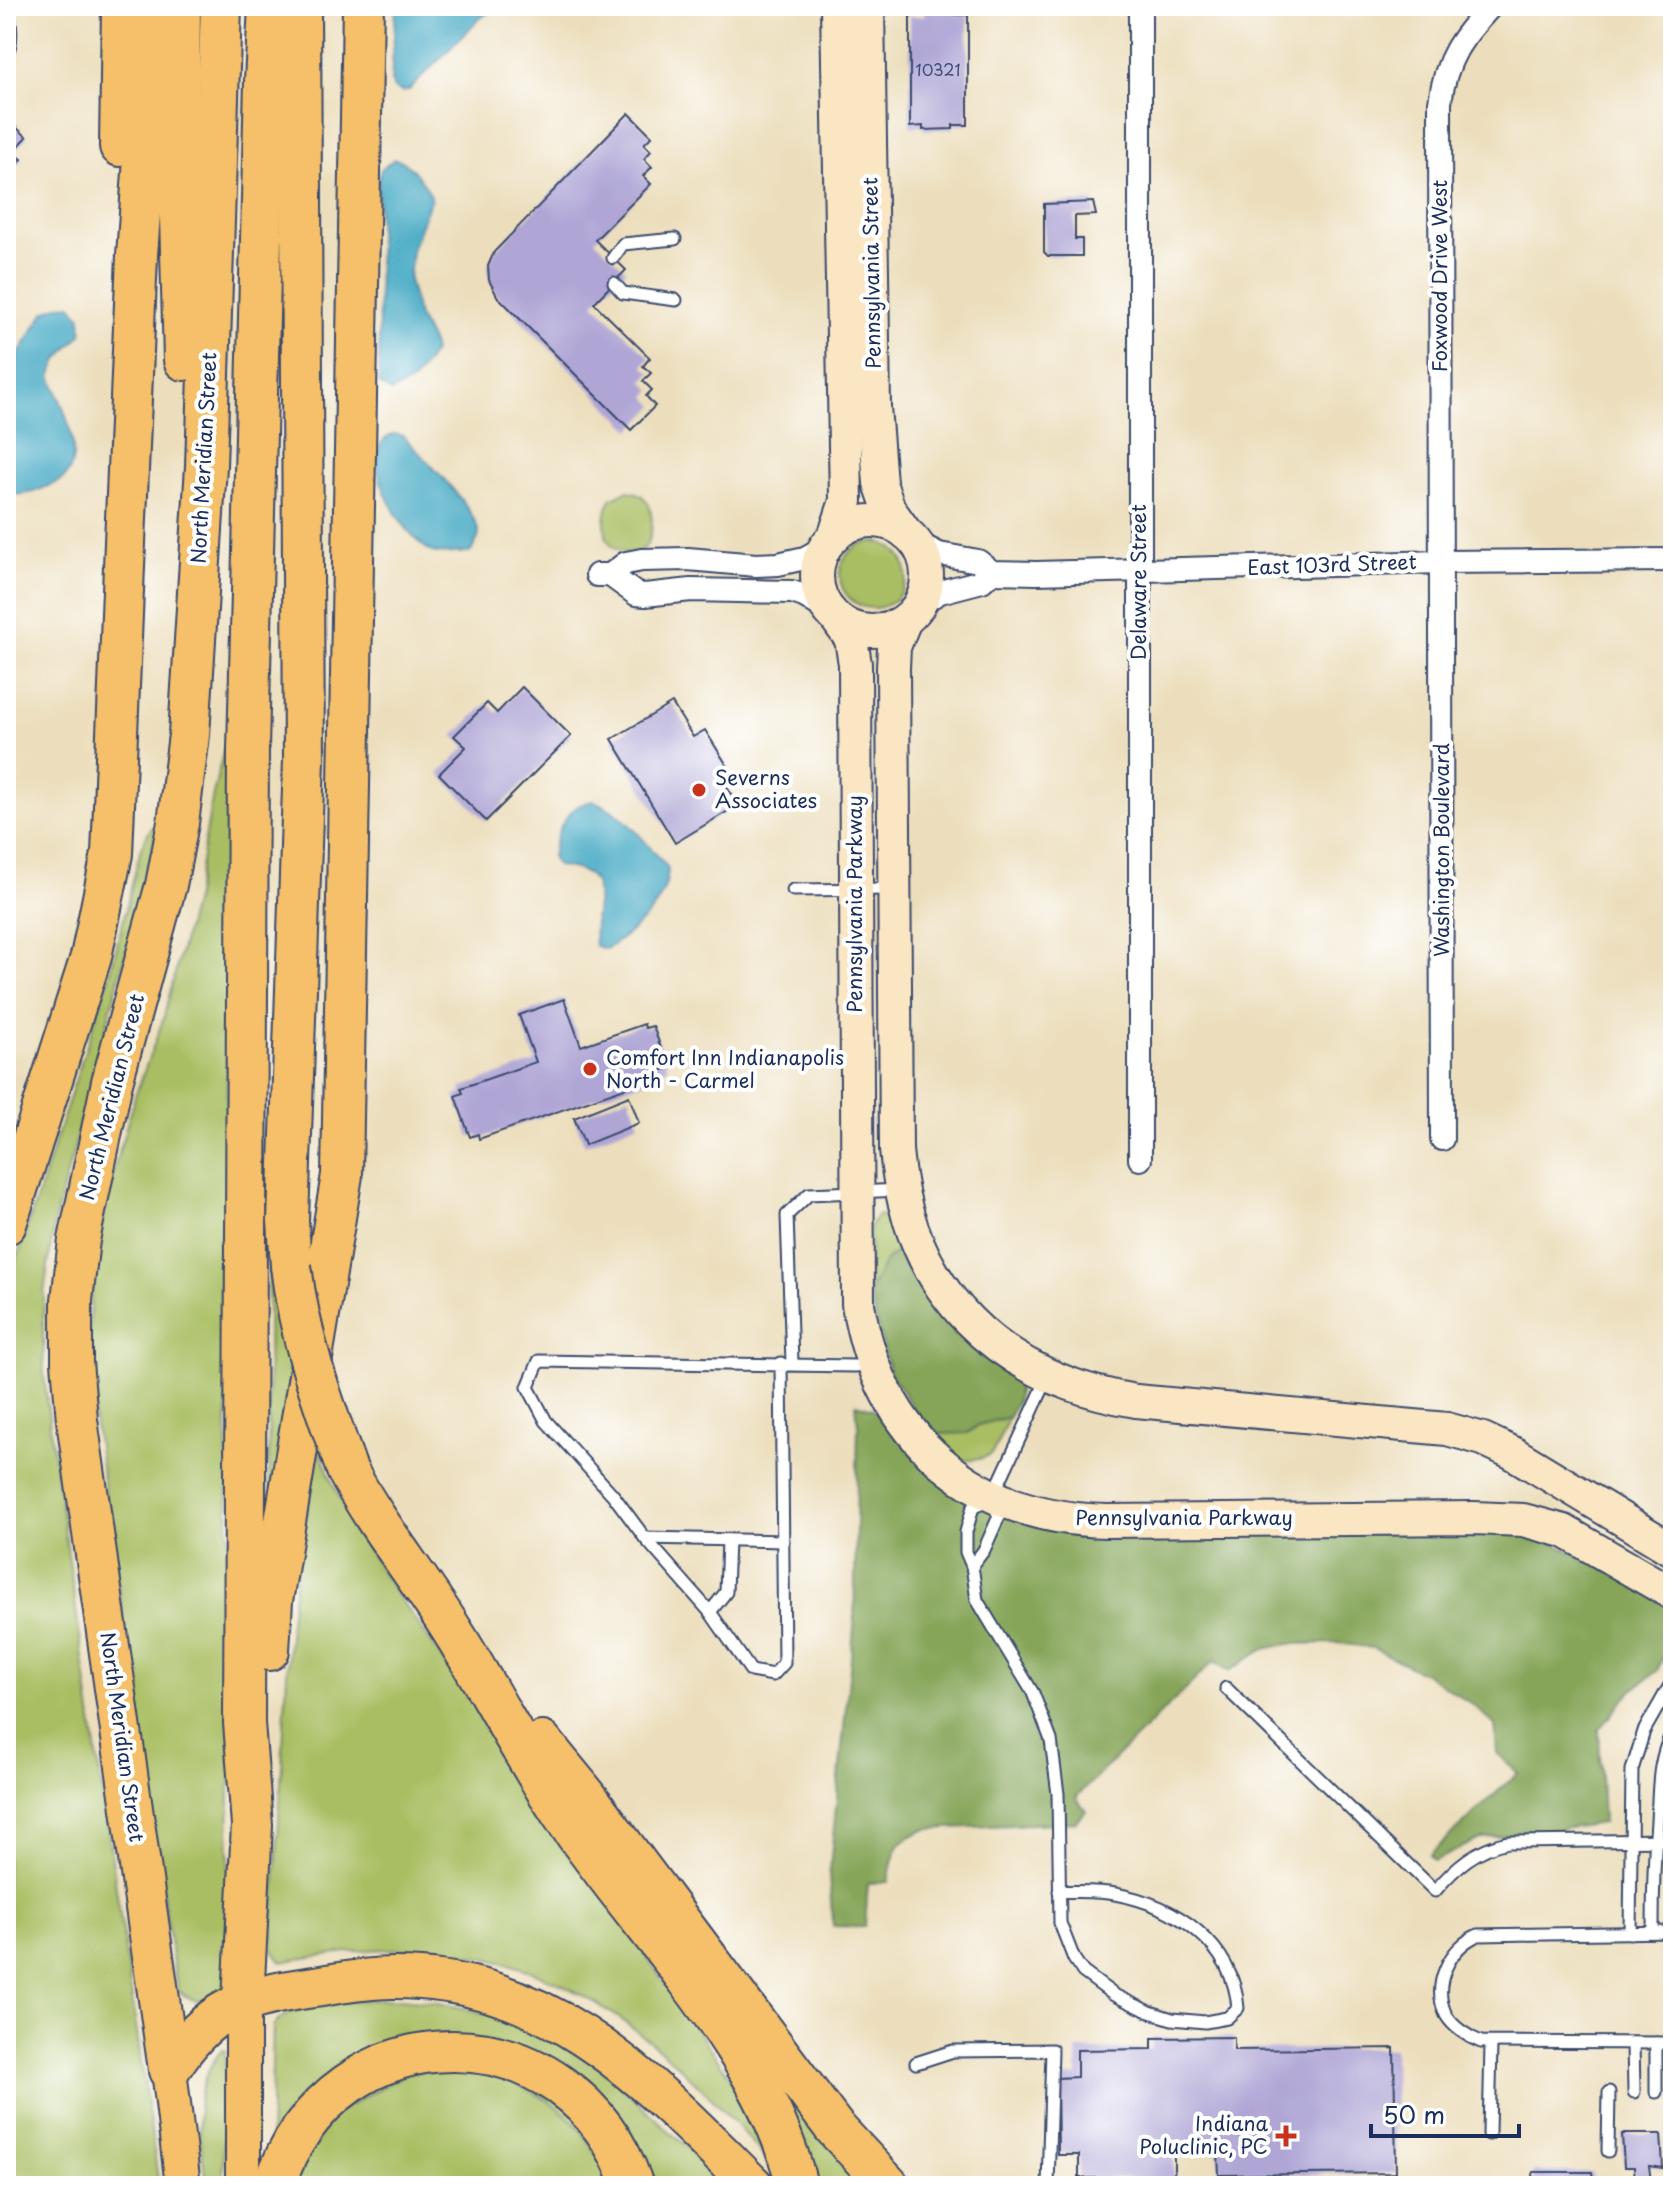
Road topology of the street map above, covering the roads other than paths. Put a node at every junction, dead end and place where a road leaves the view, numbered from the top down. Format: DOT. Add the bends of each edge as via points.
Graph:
graph roads {
  1 [pos="8,6"];
  2 [pos="122,6"];
  3 [pos="155,6"];
  4 [pos="180,6"];
  5 [pos="221,6"];
  6 [pos="269,6"];
  7 [pos="300,6"];
  8 [pos="349,6"];
  9 [pos="363,6"];
  10 [pos="837,6"];
  11 [pos="868,6"];
  12 [pos="1140,6"];
  13 [pos="1491,6"];
  14 [pos="6,56"];
  15 [pos="675,239"];
  16 [pos="613,258"];
  17 [pos="614,283"];
  18 [pos="676,300"];
  19 [pos="911,538"];
  20 [pos="829,542"];
  21 [pos="1673,560"];
  22 [pos="1441,562"];
  23 [pos="1138,570"];
  24 [pos="992,572"];
  25 [pos="912,612"];
  26 [pos="834,615"];
  27 [pos="123,630"];
  28 [pos="193,640"];
  29 [pos="304,759"];
  30 [pos="855,889"];
  31 [pos="894,889"];
  32 [pos="793,890"];
  33 [pos="1442,1139"];
  34 [pos="1140,1159"];
  35 [pos="902,1190"];
  36 [pos="856,1192"];
  37 [pos="6,1224"];
  38 [pos="786,1363"];
  39 [pos="872,1364"];
  40 [pos="1048,1377"];
  41 [pos="992,1498"];
  42 [pos="645,1538"];
  43 [pos="728,1540"];
  44 [pos="783,1541"];
  45 [pos="1673,1550"];
  46 [pos="972,1566"];
  47 [pos="1673,1594"];
  48 [pos="710,1612"];
  49 [pos="452,1630"];
  50 [pos="1673,1680"];
  51 [pos="1226,1688"];
  52 [pos="1673,1731"];
  53 [pos="252,1825"];
  54 [pos="1630,1840"];
  55 [pos="1655,1840"];
  56 [pos="1673,1840"];
  57 [pos="1059,1891"];
  58 [pos="1653,1932"];
  59 [pos="1673,1932"];
  60 [pos="1630,1933"];
  61 [pos="243,2001"];
  62 [pos="1633,2043"];
  63 [pos="1656,2043"];
  64 [pos="1673,2043"];
  65 [pos="1491,2044"];
  66 [pos="916,2063"];
  67 [pos="169,2070"];
  68 [pos="1609,2092"];
  69 [pos="1634,2092"];
  70 [pos="1656,2092"];
  71 [pos="1489,2134"];
  72 [pos="1608,2151"];
  73 [pos="183,2186"];
  74 [pos="243,2186"];
  75 [pos="274,2186"];
  76 [pos="633,2186"];
  77 [pos="753,2186"];
  78 [pos="797,2186"];
  79 [pos="889,2186"];
  80 [pos="1048,2186"];
  1 -- 14 [label="lane"];
  2 -- 27 [label="highway" via="118,240"];
  3 -- 27 [label="highway" via="137,255"];
  4 -- 28 [label="highway" via="178,146"];
  5 -- 28 [label="highway, North Meridian Street" via="206,466"];
  6 -- 53 [label="highway" via="248,797 244,1723"];
  7 -- 29 [label="highway"];
  8 -- 29 [label="highway" via="318,612"];
  9 -- 53 [label="highway" via="342,1175 272,1601"];
  10 -- 20 [label="main road, Pennsylvania Street" via="846,501"];
  11 -- 19 [label="main road, Pennsylvania Street" via="874,407 880,483 889,509"];
  12 -- 23 [label="street, Delaware Street"];
  13 -- 22 [label="street, Foxwood Drive West" via="1454,51 1440,102"];
  15 -- 16 [label="lane" via="623,244"];
  17 -- 18 [label="lane" via="623,293"];
  19 -- 20 [label="main road" via="875,521 853,524"];
  19 -- 24 [label="street, East 103rd Street" via="939,554 978,561"];
  19 -- 25 [label="main road" via="922,554 927,579"];
  20 -- 26 [label="main road" via="817,581"];
  20 -- 26 [label="street" via="805,558 778,564 642,560 603,575 636,594 782,590 804,596"];
  21 -- 22 [label="street, East 103rd Street"];
  22 -- 23 [label="street, East 103rd Street"];
  22 -- 33 [label="street, Washington Boulevard"];
  23 -- 24 [label="street, East 103rd Street"];
  23 -- 34 [label="street, Delaware Street"];
  24 -- 25 [label="street, East 103rd Street" via="982,581 940,592"];
  25 -- 26 [label="main road" via="886,629 865,630"];
  25 -- 31 [label="main road, Pennsylvania Parkway" via="894,647"];
  26 -- 30 [label="main road, Pennsylvania Parkway" via="851,639 855,664"];
  27 -- 37 [label="highway" via="112,854 102,909"];
  28 -- 67 [label="highway, North Meridian Street" via="178,823 101,1127 72,1300 77,1420"];
  29 -- 49 [label="highway, bridge" via="288,1221 296,1308 347,1470 369,1511"];
  30 -- 31 [label="lane"];
  30 -- 32 [label="lane"];
  30 -- 36 [label="main road, Pennsylvania Parkway"];
  31 -- 35 [label="main road, Pennsylvania Parkway" via="896,1150"];
  35 -- 36 [label="lane"];
  35 -- 40 [label="main road, Pennsylvania Parkway" via="920,1248 951,1301 984,1337"];
  36 -- 38 [label="lane" via="809,1194 787,1215"];
  36 -- 39 [label="main road, Pennsylvania Parkway" via="858,1304"];
  38 -- 39 [label="lane"];
  38 -- 42 [label="lane" via="539,1361 528,1387 546,1421"];
  38 -- 44 [label="lane"];
  39 -- 41 [label="main road, Pennsylvania Parkway" via="911,1433"];
  40 -- 41 [label="lane"];
  40 -- 45 [label="main road, Pennsylvania Parkway" via="1097,1395 1136,1401 1464,1433 1513,1453"];
  41 -- 46 [label="lane" via="999,1516"];
  41 -- 46 [label="lane" via="973,1507 969,1518 966,1552"];
  41 -- 47 [label="main road, Pennsylvania Parkway" via="1091,1520 1523,1520 1564,1531"];
  42 -- 43 [label="lane"];
  42 -- 48 [label="lane"];
  43 -- 44 [label="lane"];
  43 -- 48 [label="lane" via="726,1592"];
  44 -- 48 [label="lane" via="784,1663 773,1675 751,1671"];
  46 -- 57 [label="lane" via="977,1600 1027,1681 1047,1725 1056,1774"];
  49 -- 78 [label="highway" via="562,1814 742,2057 765,2098"];
  49 -- 79 [label="highway" via="587,1797 834,2127"];
  50 -- 54 [label="lane" via="1644,1731 1632,1770"];
  51 -- 54 [label="lane" via="1435,1891 1469,1857 1494,1845"];
  52 -- 55 [label="lane" via="1658,1774"];
  53 -- 61 [label="highway"];
  54 -- 55 [label="lane"];
  54 -- 60 [label="lane"];
  55 -- 56 [label="lane"];
  55 -- 58 [label="lane"];
  57 -- 57 [label="lane" via="1111,1893 1180,1918 1222,1956 1237,1986 1238,2008 1218,2021 1193,2022 1150,2012 1114,1995 1074,1959 1060,1923"];
  58 -- 59 [label="lane"];
  58 -- 60 [label="lane"];
  60 -- 65 [label="lane" via="1493,1933 1467,1940 1449,1960 1444,2006 1461,2031"];
  61 -- 67 [label="highway" via="205,2023"];
  61 -- 74 [label="main road"];
  61 -- 77 [label="highway" via="394,1978 466,1987 543,2011 640,2077"];
  62 -- 63 [label="lane"];
  62 -- 65 [label="lane"];
  62 -- 69 [label="lane"];
  63 -- 64 [label="lane"];
  63 -- 70 [label="lane"];
  65 -- 71 [label="lane"];
  66 -- 80 [label="lane" via="953,2051 1052,2050"];
  67 -- 73 [label="main road, North Meridian Street"];
  68 -- 72 [label="lane"];
  75 -- 76 [label="highway" via="300,2130 342,2086 400,2058 465,2050 520,2063 568,2091 610,2137"];
}
